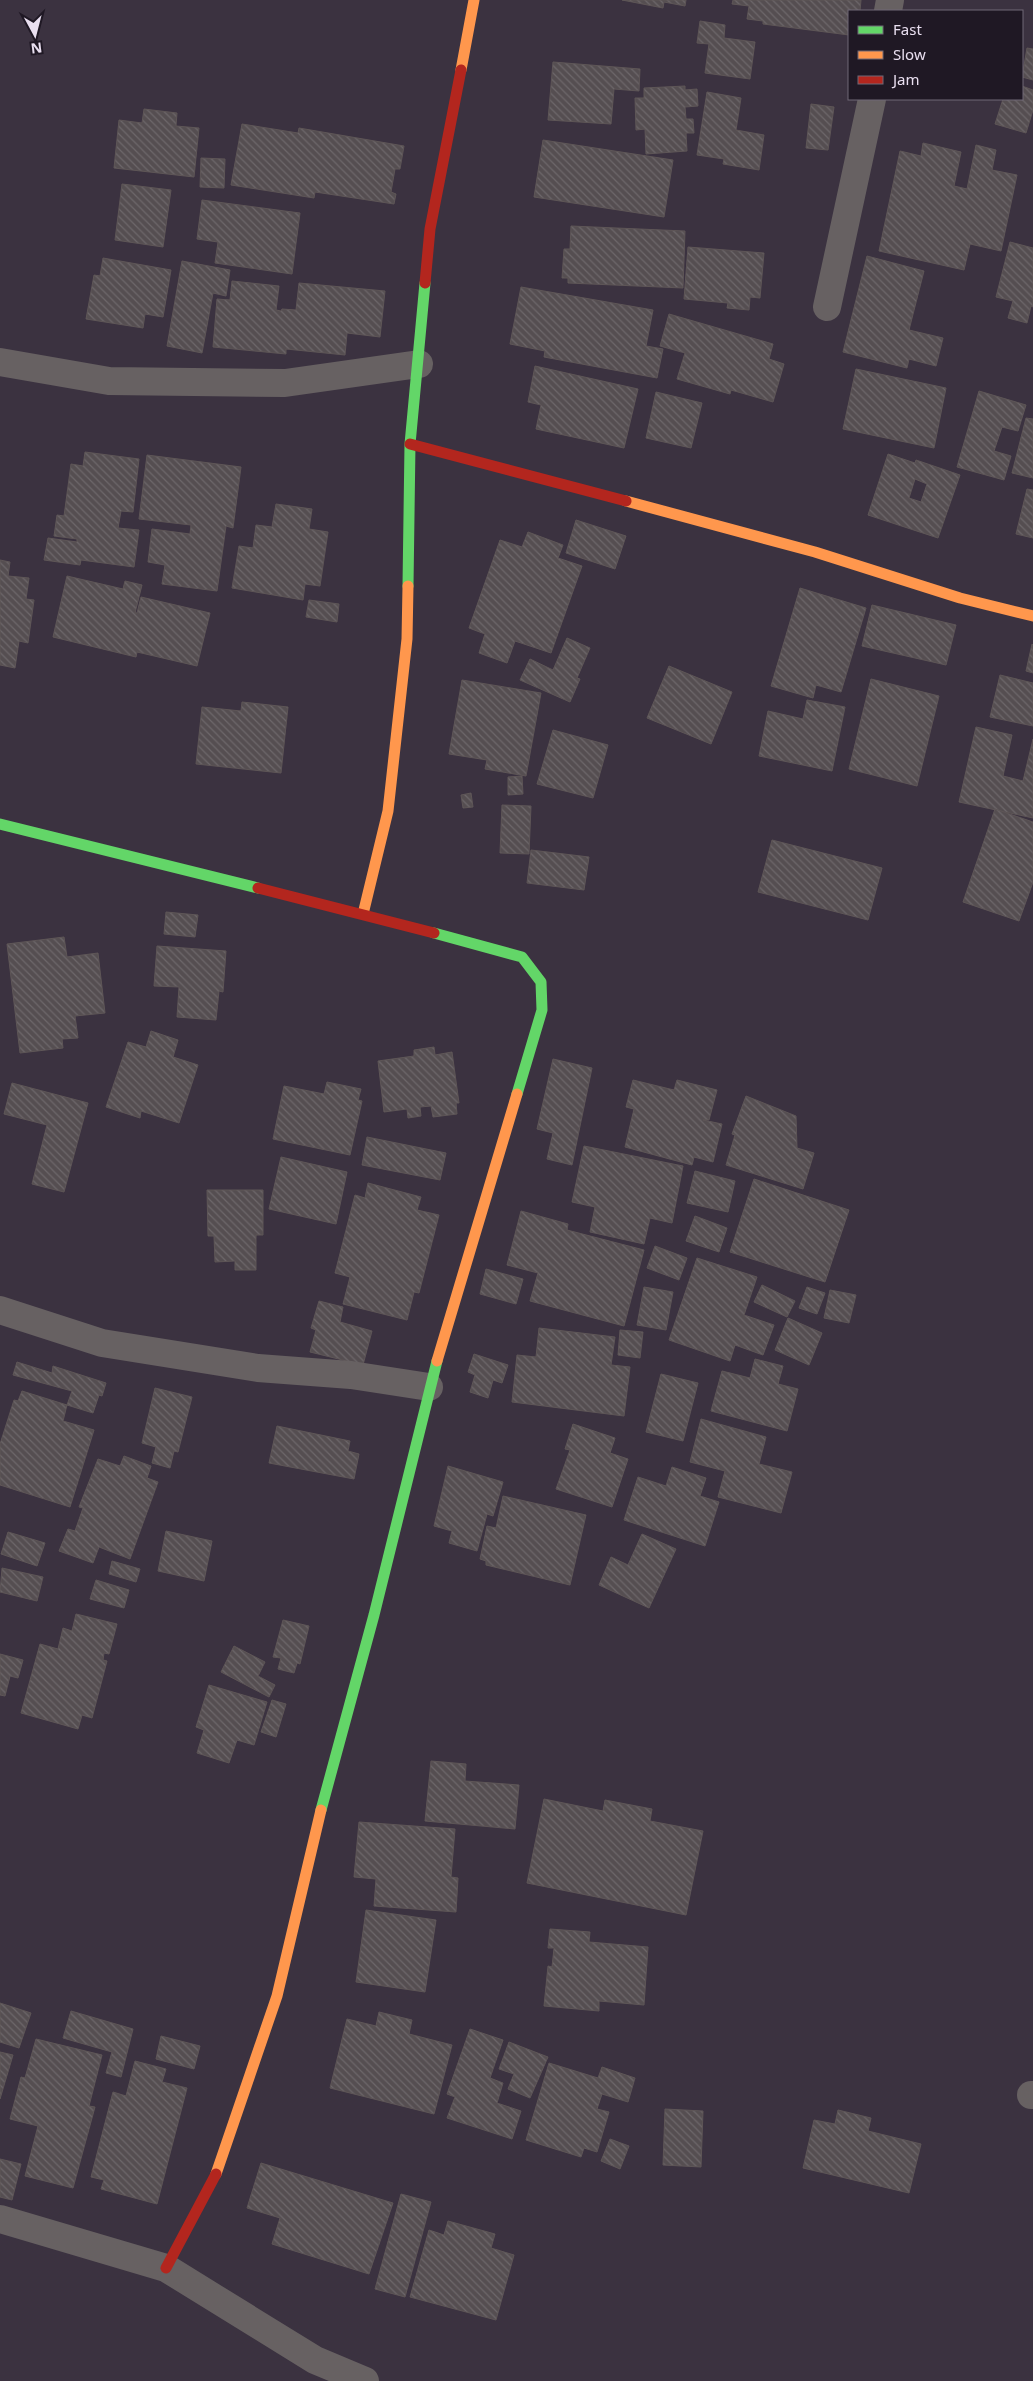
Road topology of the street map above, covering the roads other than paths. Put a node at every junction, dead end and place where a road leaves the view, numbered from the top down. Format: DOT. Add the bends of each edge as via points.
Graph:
graph roads {
  1 [pos="474,0"];
  2 [pos="872,100"];
  3 [pos="827,308"];
  4 [pos="0,362"];
  5 [pos="419,364"];
  6 [pos="410,444"];
  7 [pos="1033,616"];
  8 [pos="0,824"];
  9 [pos="363,914"];
  10 [pos="0,1310"];
  11 [pos="428,1387"];
  12 [pos="0,2219"];
  13 [pos="166,2268"];
  14 [pos="366,2381"];
  1 -- 5 [label="street" via="430,229"];
  2 -- 3 [label="street"];
  4 -- 5 [label="street" via="109,381 275,383"];
  5 -- 6 [label="street"];
  6 -- 7 [label="street" via="712,523 960,598"];
  6 -- 9 [label="street" via="407,639 388,811"];
  8 -- 9 [label="street"];
  9 -- 11 [label="street" via="522,957 541,982 542,1010"];
  10 -- 11 [label="street" via="102,1343 258,1368 351,1375"];
  11 -- 13 [label="street" via="277,1996 216,2175"];
  12 -- 13 [label="street"];
  13 -- 14 [label="street" via="314,2360"];
}
